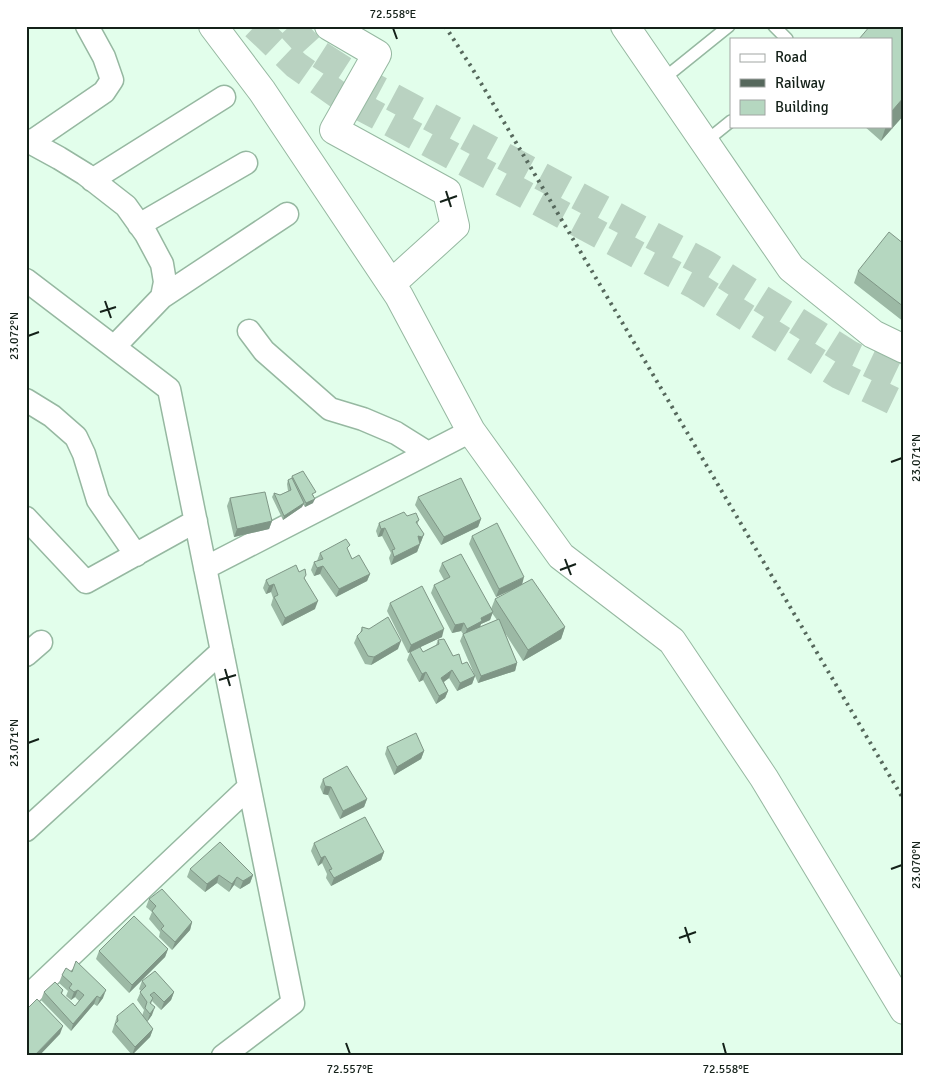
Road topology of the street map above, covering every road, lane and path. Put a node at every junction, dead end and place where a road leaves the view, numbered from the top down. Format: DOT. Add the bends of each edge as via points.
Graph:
graph roads {
  1 [pos="88,26"];
  2 [pos="213,26"];
  3 [pos="329,26"];
  4 [pos="625,26"];
  5 [pos="729,26"];
  6 [pos="774,26"];
  7 [pos="786,38"];
  8 [pos="662,80"];
  9 [pos="224,97"];
  10 [pos="730,122"];
  11 [pos="28,141"];
  12 [pos="705,142"];
  13 [pos="246,163"];
  14 [pos="92,180"];
  15 [pos="287,214"];
  16 [pos="139,225"];
  17 [pos="26,280"];
  18 [pos="391,284"];
  19 [pos="162,296"];
  20 [pos="248,331"];
  21 [pos="114,347"];
  22 [pos="904,349"];
  23 [pos="26,400"];
  24 [pos="472,431"];
  25 [pos="428,453"];
  26 [pos="26,518"];
  27 [pos="196,521"];
  28 [pos="136,555"];
  29 [pos="205,568"];
  30 [pos="222,651"];
  31 [pos="249,787"];
  32 [pos="26,830"];
  33 [pos="26,998"];
  34 [pos="904,1010"];
  35 [pos="223,1056"];
  1 -- 11 [label="street" via="112,80 104,92"];
  2 -- 18 [label="street" via="262,91"];
  3 -- 18 [label="street" via="377,54 334,130 447,192 455,226"];
  4 -- 8 [label="street"];
  5 -- 8 [label="lane"];
  6 -- 7 [label="lane"];
  8 -- 12 [label="street"];
  9 -- 14 [label="street"];
  10 -- 12 [label="lane"];
  11 -- 14 [label="street"];
  12 -- 22 [label="street" via="791,268 873,334"];
  13 -- 16 [label="street"];
  14 -- 16 [label="street" via="126,206"];
  15 -- 19 [label="street"];
  16 -- 19 [label="street" via="162,264 165,282"];
  17 -- 21 [label="street"];
  18 -- 24 [label="street"];
  19 -- 21 [label="street"];
  20 -- 25 [label="street" via="264,351 330,409 396,433"];
  21 -- 27 [label="street" via="169,388"];
  23 -- 28 [label="street" via="52,416 76,438 98,500"];
  24 -- 25 [label="street"];
  24 -- 34 [label="street" via="561,556 672,641 764,778"];
  25 -- 29 [label="street"];
  26 -- 28 [label="street" via="86,582"];
  27 -- 28 [label="street"];
  27 -- 29 [label="street"];
  29 -- 30 [label="street"];
  30 -- 31 [label="street"];
  30 -- 32 [label="street"];
  31 -- 33 [label="street"];
  31 -- 35 [label="street" via="293,1003"];
}
